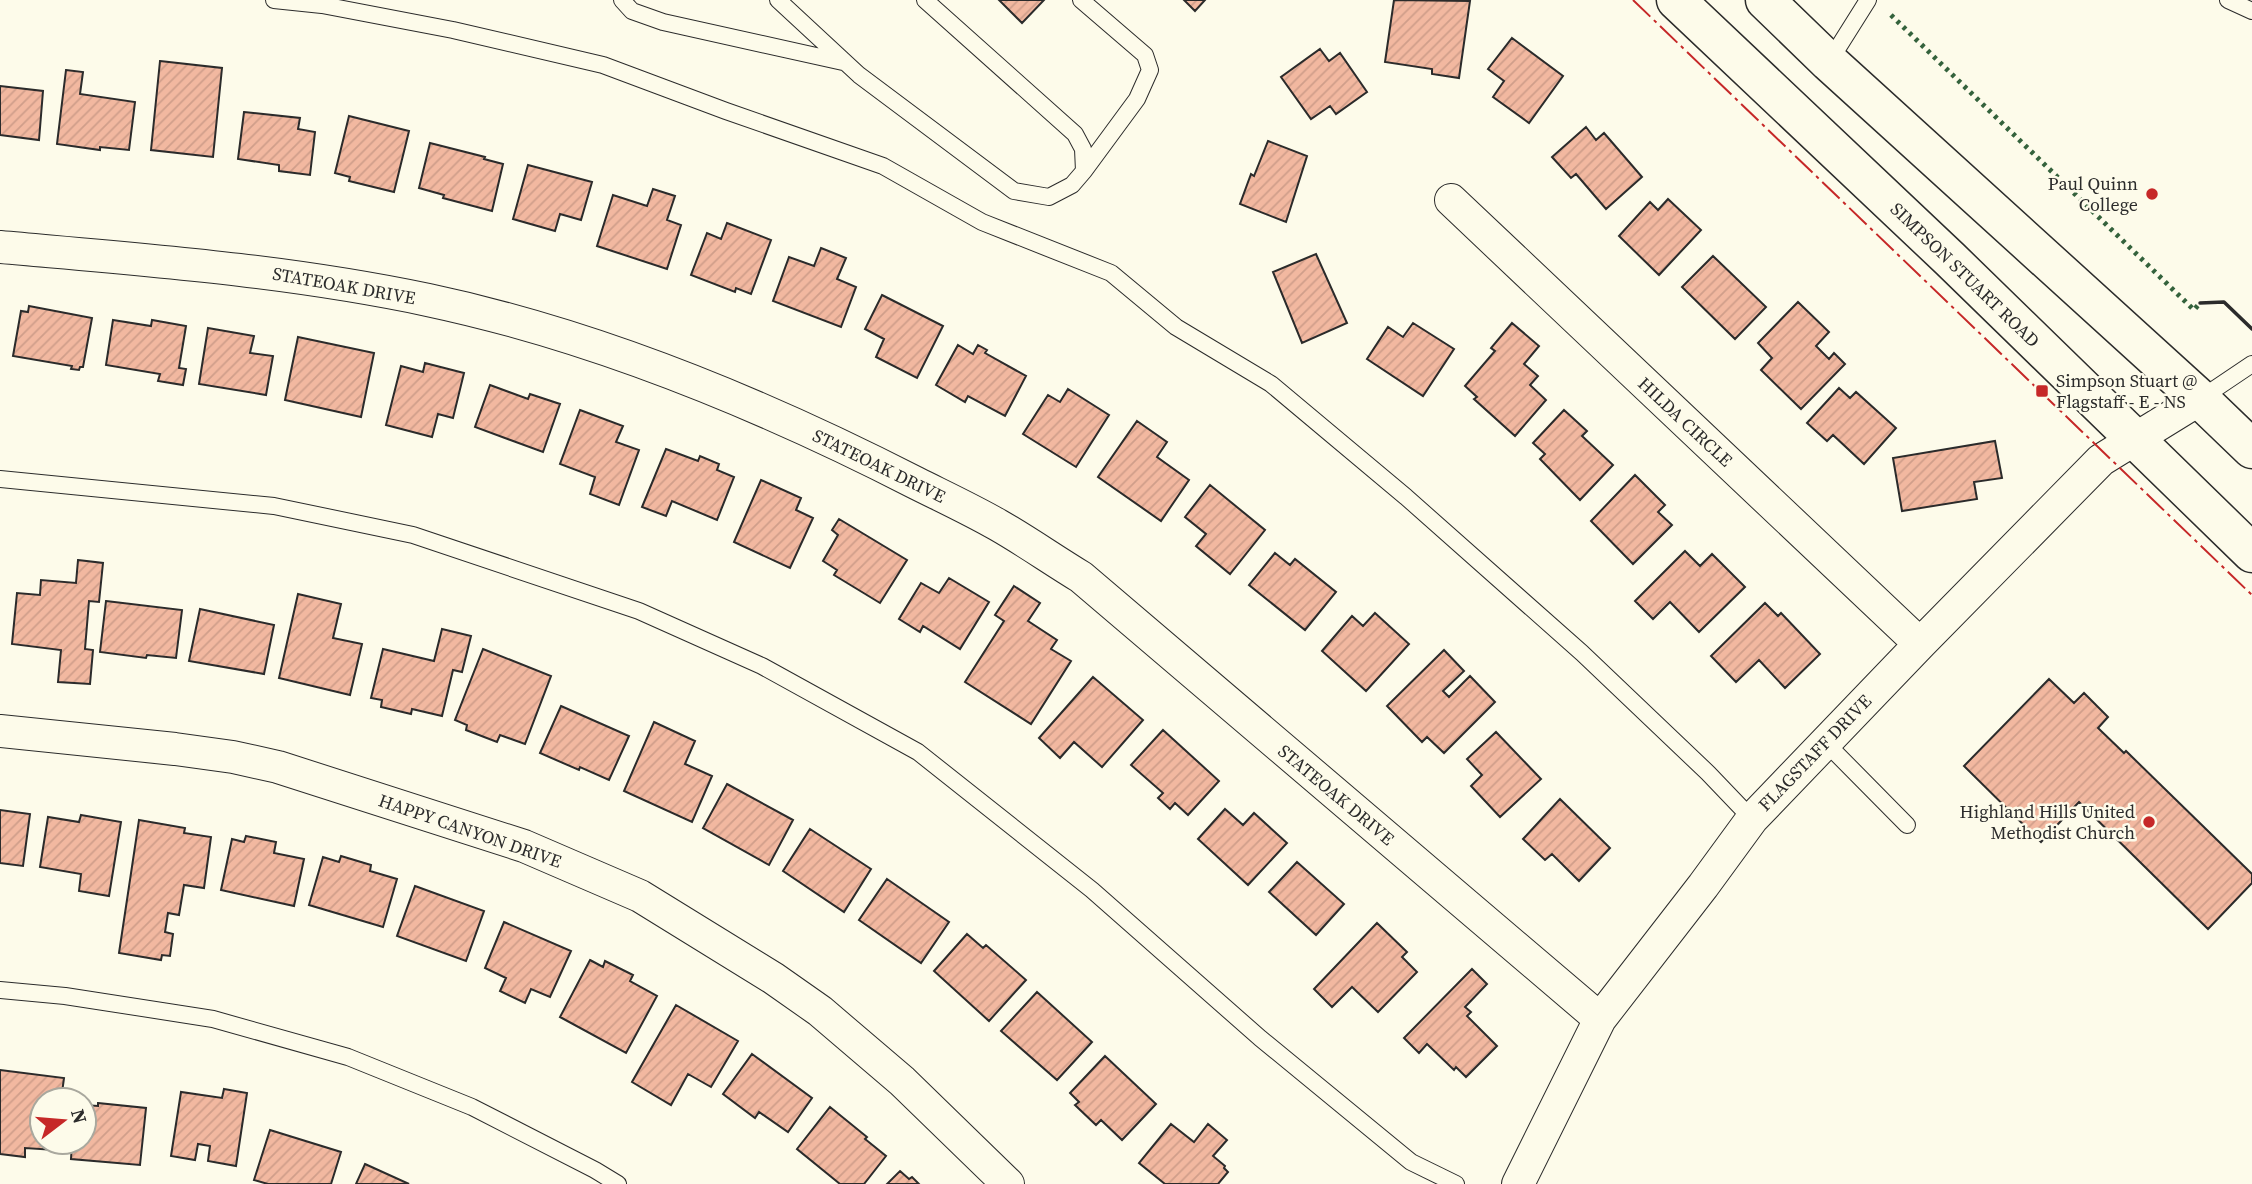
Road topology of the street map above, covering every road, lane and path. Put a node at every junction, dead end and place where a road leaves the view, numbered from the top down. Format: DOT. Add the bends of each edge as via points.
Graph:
graph roads {
  1 [pos="274,0"];
  2 [pos="622,0"];
  3 [pos="778,0"];
  4 [pos="925,0"];
  5 [pos="1081,0"];
  6 [pos="1676,0"];
  7 [pos="1765,0"];
  8 [pos="1868,0"];
  9 [pos="2228,0"];
  10 [pos="2252,11"];
  11 [pos="1829,62"];
  12 [pos="846,63"];
  13 [pos="1084,171"];
  14 [pos="1451,200"];
  15 [pos="0,247"];
  16 [pos="2252,364"];
  17 [pos="2200,399"];
  18 [pos="2135,438"];
  19 [pos="2252,449"];
  20 [pos="0,479"];
  21 [pos="2252,554"];
  22 [pos="1920,644"];
  23 [pos="0,731"];
  24 [pos="1825,742"];
  25 [pos="1752,819"];
  26 [pos="1907,825"];
  27 [pos="0,990"];
  28 [pos="1600,1019"];
  29 [pos="618,1184"];
  30 [pos="1008,1184"];
  31 [pos="1456,1184"];
  32 [pos="1518,1184"];
  1 -- 25 [label="lane" via="440,27 603,65 883,166 982,222 1111,273 1176,327 1271,384 1406,497 1582,653"];
  2 -- 12 [label="lane" via="632,11 663,23"];
  3 -- 12 [label="lane"];
  4 -- 13 [label="lane" via="1075,134 1083,149"];
  5 -- 13 [label="lane" via="1145,55 1150,70 1137,99"];
  6 -- 18 [label="main road, SIMPSON STUART ROAD"];
  7 -- 11 [label="main road"];
  8 -- 11 [label="lane"];
  9 -- 10 [label="lane"];
  11 -- 17 [label="main road"];
  12 -- 13 [label="lane" via="1014,191 1049,197 1072,185"];
  14 -- 22 [label="street, HILDA CIRCLE"];
  15 -- 28 [label="street, STATEOAK DRIVE" via="279,273 429,301 647,362 859,454 999,526 1081,578"];
  16 -- 17 [label="lane"];
  17 -- 18 [label="street, FLAGSTAFF DRIVE"];
  17 -- 19 [label="main road"];
  18 -- 21 [label="main road, SIMPSON STUART ROAD"];
  18 -- 22 [label="street, FLAGSTAFF DRIVE" via="2101,460"];
  20 -- 31 [label="lane" via="274,506 413,535 639,611 762,666 918,752 1092,890 1260,1038 1411,1162"];
  22 -- 24 [label="street, FLAGSTAFF DRIVE"];
  23 -- 30 [label="street, HAPPY CANYON DRIVE" via="175,749 278,767 524,846 640,896 820,1011 902,1081"];
  24 -- 25 [label="street, FLAGSTAFF DRIVE"];
  24 -- 26 [label="lane"];
  25 -- 28 [label="street, FLAGSTAFF DRIVE"];
  27 -- 29 [label="lane" via="213,1019 348,1057 472,1107"];
  28 -- 32 [label="street, FLAGSTAFF DRIVE"];
}
